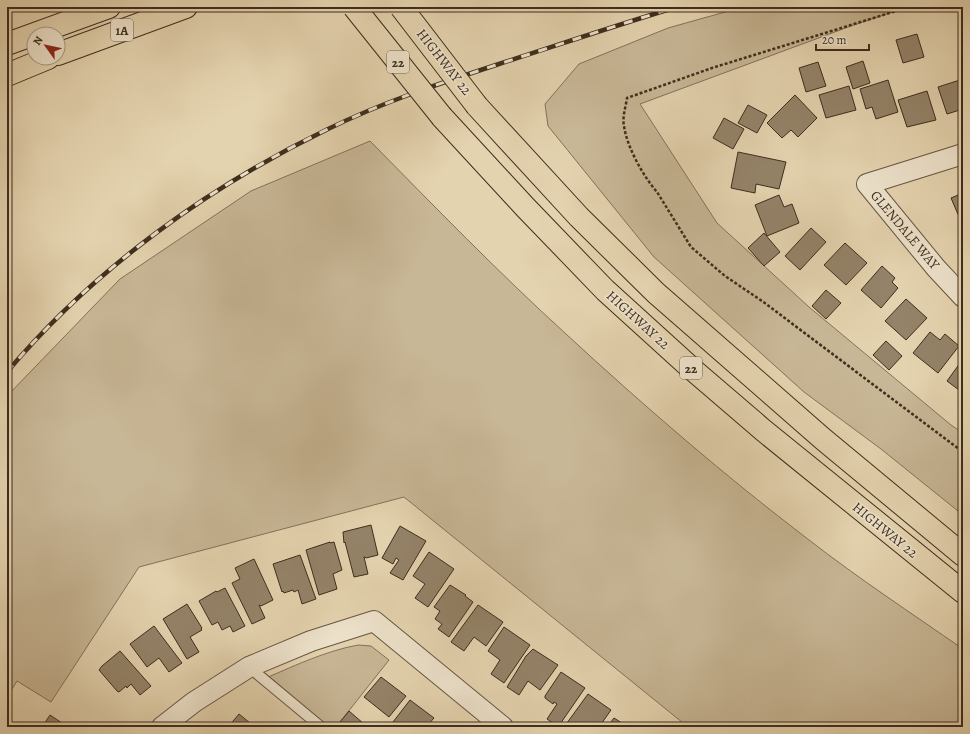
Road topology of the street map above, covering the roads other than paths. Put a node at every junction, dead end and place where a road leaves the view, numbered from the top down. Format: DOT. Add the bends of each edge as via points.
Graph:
graph roads {
  1 [pos="109,7"];
  2 [pos="186,7"];
  3 [pos="354,7"];
  4 [pos="401,7"];
  5 [pos="7,44"];
  6 [pos="66,51"];
  7 [pos="29,66"];
  8 [pos="7,75"];
  9 [pos="963,154"];
  10 [pos="963,297"];
  11 [pos="963,555"];
  12 [pos="963,592"];
  13 [pos="250,667"];
  14 [pos="162,727"];
  15 [pos="321,727"];
  16 [pos="503,727"];
  1 -- 5 [label="main road, 1A"];
  2 -- 6 [label="main road, 1A"];
  3 -- 12 [label="main road, HIGHWAY 22 / 22, bridge" via="442,117 605,290 763,430"];
  4 -- 11 [label="main road, HIGHWAY 22 / 22, bridge" via="477,106 579,216 656,293 823,439"];
  7 -- 8 [label="main road"];
  9 -- 10 [label="street, GLENDALE WAY" via="867,184"];
  13 -- 14 [label="street" via="194,702"];
  13 -- 15 [label="lane"];
  13 -- 16 [label="street" via="311,641 374,621"];
}
